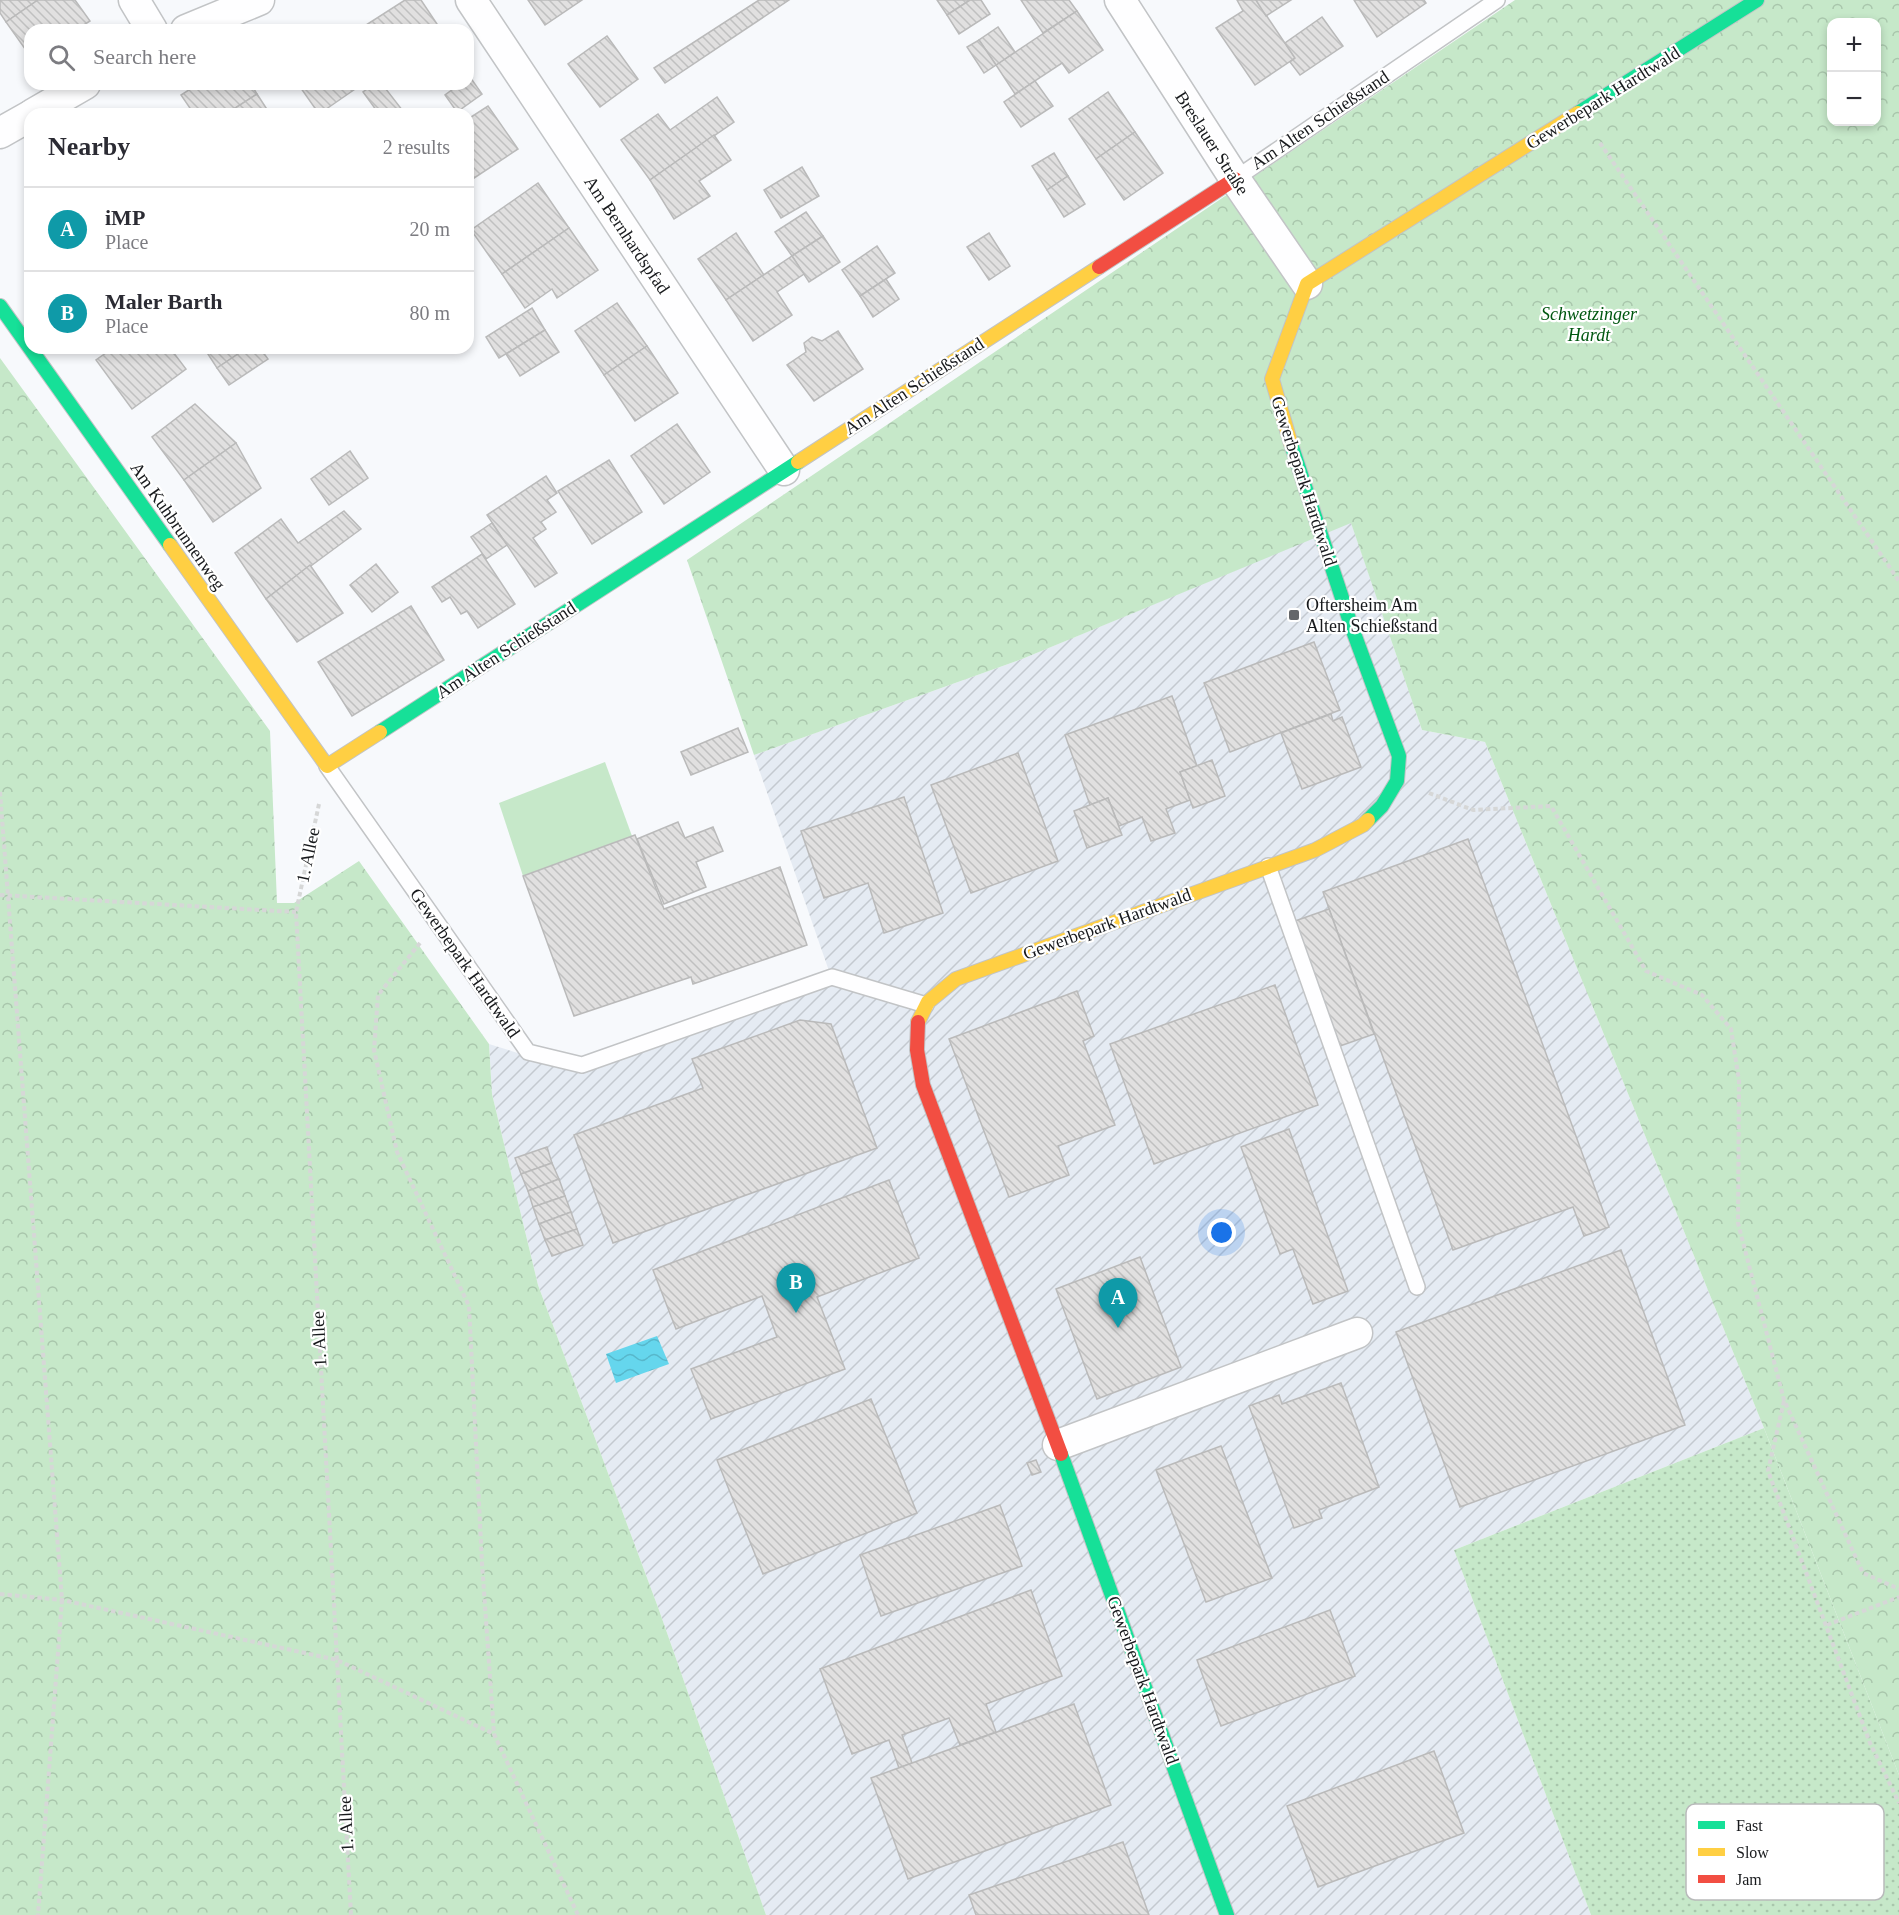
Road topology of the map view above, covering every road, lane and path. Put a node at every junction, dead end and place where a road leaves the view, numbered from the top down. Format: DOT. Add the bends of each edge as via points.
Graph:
graph roads {
  1 [pos="134,0"];
  2 [pos="259,0"];
  3 [pos="471,0"];
  4 [pos="1120,0"];
  5 [pos="1497,0"];
  6 [pos="1757,0"];
  7 [pos="148,24"];
  8 [pos="201,24"];
  9 [pos="75,90"];
  10 [pos="44,108"];
  11 [pos="1579,113"];
  12 [pos="24,120"];
  13 [pos="0,133"];
  14 [pos="1235,179"];
  15 [pos="1306,284"];
  16 [pos="0,306"];
  17 [pos="24,340"];
  18 [pos="34,354"];
  19 [pos="784,470"];
  20 [pos="1899,581"];
  21 [pos="327,766"];
  22 [pos="1397,781"];
  23 [pos="0,792"];
  24 [pos="1268,866"];
  25 [pos="0,895"];
  26 [pos="7,895"];
  27 [pos="296,912"];
  28 [pos="436,923"];
  29 [pos="926,1005"];
  30 [pos="1417,1287"];
  31 [pos="1357,1333"];
  32 [pos="1784,1400"];
  33 [pos="1058,1445"];
  34 [pos="1899,1589"];
  35 [pos="0,1594"];
  36 [pos="1899,1597"];
  37 [pos="62,1600"];
  38 [pos="1827,1625"];
  39 [pos="337,1660"];
  40 [pos="494,1734"];
  41 [pos="1899,1803"];
  42 [pos="38,1915"];
  43 [pos="351,1915"];
  44 [pos="578,1915"];
  45 [pos="1227,1915"];
  1 -- 7 [label="street"];
  2 -- 8 [label="street"];
  3 -- 19 [label="street, Am Bernhardspfad"];
  4 -- 14 [label="street, Breslauer Straße"];
  5 -- 14 [label="lane, Am Alten Schießstand"];
  6 -- 11 [label="street, Gewerbepark Hardtwald"];
  9 -- 10 [label="street"];
  11 -- 15 [label="street, Gewerbepark Hardtwald"];
  11 -- 20 [label="path"];
  12 -- 13 [label="street"];
  14 -- 15 [label="street, Breslauer Straße"];
  14 -- 19 [label="street, Am Alten Schießstand"];
  15 -- 22 [label="street, Gewerbepark Hardtwald" via="1272,380 1300,476 1400,756"];
  16 -- 17 [label="street, Am Kuhbrunnenweg"];
  18 -- 21 [label="street, Am Kuhbrunnenweg"];
  19 -- 21 [label="street, Am Alten Schießstand"];
  21 -- 27 [label="path, 1. Allee"];
  21 -- 28 [label="lane, Gewerbepark Hardtwald"];
  22 -- 24 [label="street, Gewerbepark Hardtwald" via="1382,806 1363,825 1315,850"];
  22 -- 32 [label="path" via="1473,810 1551,806 1646,971 1702,995 1731,1029 1739,1082 1738,1222"];
  23 -- 26 [label="path"];
  24 -- 29 [label="street, Gewerbepark Hardtwald" via="956,979"];
  24 -- 30 [label="lane"];
  25 -- 26 [label="path"];
  26 -- 27 [label="path"];
  26 -- 37 [label="path"];
  27 -- 39 [label="path, 1. Allee"];
  28 -- 29 [label="lane, Gewerbepark Hardtwald" via="528,1052 582,1065 832,977"];
  28 -- 40 [label="path" via="378,995 374,1050 397,1152 469,1306"];
  29 -- 33 [label="street, Gewerbepark Hardtwald" via="915,1026 923,1085"];
  31 -- 33 [label="street"];
  32 -- 34 [label="path" via="1863,1573"];
  32 -- 38 [label="path" via="1768,1471"];
  33 -- 45 [label="street, Gewerbepark Hardtwald"];
  35 -- 37 [label="path"];
  36 -- 38 [label="path"];
  37 -- 39 [label="path"];
  37 -- 42 [label="path"];
  38 -- 41 [label="path" via="1870,1743"];
  39 -- 40 [label="path"];
  39 -- 43 [label="path, 1. Allee"];
  40 -- 44 [label="path"];
}
